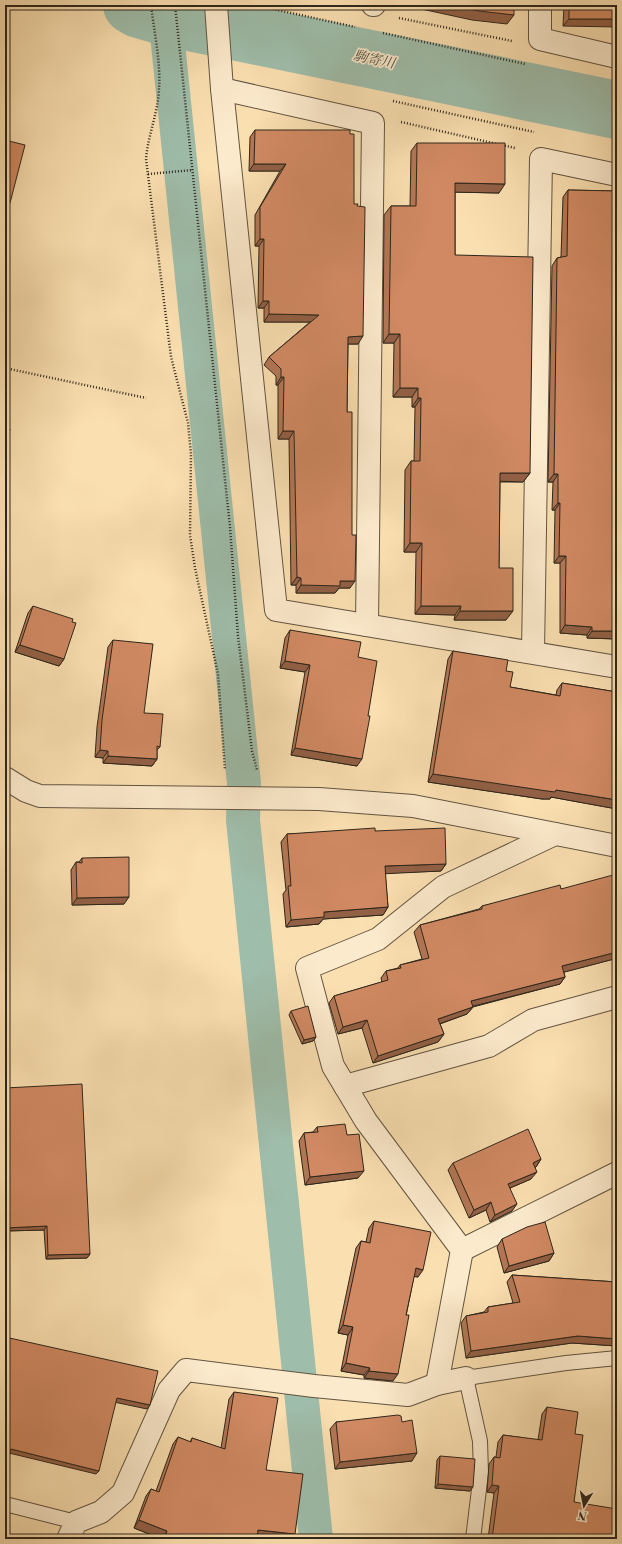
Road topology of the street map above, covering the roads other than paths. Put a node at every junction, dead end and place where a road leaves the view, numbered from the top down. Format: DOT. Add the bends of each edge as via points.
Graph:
graph roads {
  1 [pos="216,5"];
  2 [pos="540,5"];
  3 [pos="617,57"];
  4 [pos="222,89"];
  5 [pos="617,175"];
  6 [pos="367,625"];
  7 [pos="533,652"];
  8 [pos="617,667"];
  9 [pos="5,778"];
  10 [pos="555,834"];
  11 [pos="617,846"];
  12 [pos="617,997"];
  13 [pos="345,1086"];
  14 [pos="617,1173"];
  15 [pos="462,1250"];
  16 [pos="617,1358"];
  17 [pos="466,1378"];
  18 [pos="437,1384"];
  19 [pos="5,1504"];
  20 [pos="72,1531"];
  21 [pos="473,1539"];
  1 -- 4 [label="street"];
  2 -- 3 [label="street" via="540,39"];
  4 -- 6 [label="street" via="276,610"];
  4 -- 6 [label="street" via="373,123"];
  5 -- 7 [label="street" via="541,159"];
  6 -- 7 [label="street"];
  7 -- 8 [label="street"];
  9 -- 10 [label="street" via="40,796 319,799 413,806"];
  10 -- 11 [label="street"];
  10 -- 13 [label="street" via="444,887 378,939 307,968 333,1066"];
  12 -- 13 [label="street" via="534,1020 489,1046"];
  13 -- 15 [label="street" via="366,1121"];
  14 -- 15 [label="street"];
  15 -- 18 [label="street"];
  16 -- 17 [label="lane"];
  17 -- 18 [label="street"];
  17 -- 21 [label="lane" via="480,1441 481,1474"];
  18 -- 20 [label="street" via="408,1395 186,1370 169,1390 123,1493 101,1512"];
  19 -- 20 [label="lane"];
}
